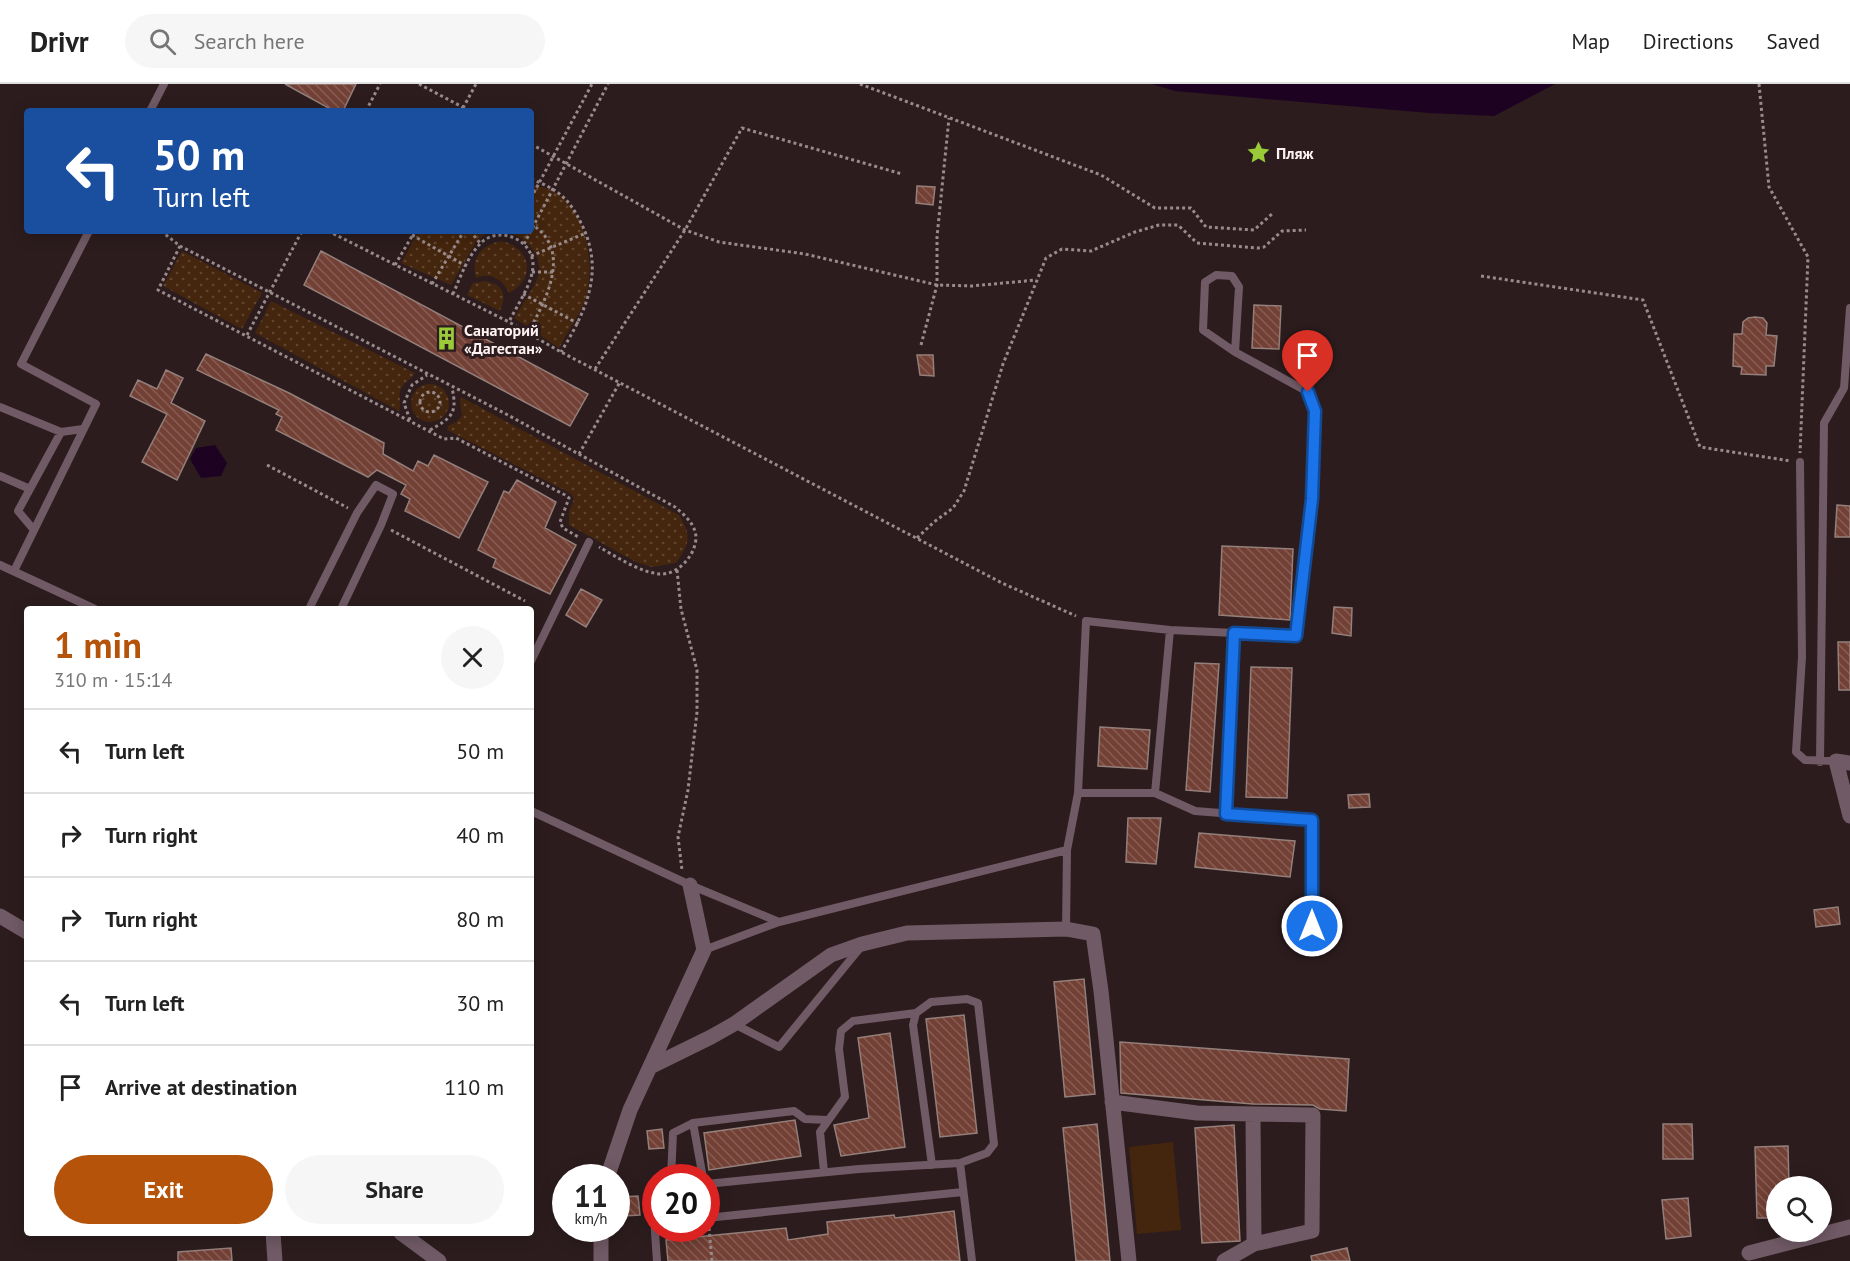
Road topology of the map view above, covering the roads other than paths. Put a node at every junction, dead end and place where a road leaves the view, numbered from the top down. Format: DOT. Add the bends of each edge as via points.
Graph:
graph roads {
  1 [pos="164,84"];
  2 [pos="152,108"];
  3 [pos="87,234"];
  4 [pos="1850,308"];
  5 [pos="1235,352"];
  6 [pos="1847,388"];
  7 [pos="0,407"];
  8 [pos="83,429"];
  9 [pos="61,432"];
  10 [pos="1800,462"];
  11 [pos="0,476"];
  12 [pos="30,489"];
  13 [pos="34,530"];
  14 [pos="589,542"];
  15 [pos="0,565"];
  16 [pos="14,572"];
  17 [pos="88,606"];
  18 [pos="310,606"];
  19 [pos="342,606"];
  20 [pos="1170,630"];
  21 [pos="1234,633"];
  22 [pos="534,655"];
  23 [pos="1820,762"];
  24 [pos="1843,762"];
  25 [pos="1078,793"];
  26 [pos="1155,794"];
  27 [pos="534,813"];
  28 [pos="1226,814"];
  29 [pos="1850,816"];
  30 [pos="1067,850"];
  31 [pos="690,885"];
  32 [pos="0,916"];
  33 [pos="779,922"];
  34 [pos="1066,929"];
  35 [pos="24,930"];
  36 [pos="862,945"];
  37 [pos="1312,947"];
  38 [pos="704,950"];
  39 [pos="916,1013"];
  40 [pos="734,1023"];
  41 [pos="650,1067"];
  42 [pos="1112,1102"];
  43 [pos="1253,1114"];
  44 [pos="828,1120"];
  45 [pos="693,1123"];
  46 [pos="960,1163"];
  47 [pos="612,1164"];
  48 [pos="672,1164"];
  49 [pos="700,1164"];
  50 [pos="932,1165"];
  51 [pos="824,1172"];
  52 [pos="720,1183"];
  53 [pos="963,1192"];
  54 [pos="720,1216"];
  55 [pos="1850,1227"];
  56 [pos="273,1236"];
  57 [pos="405,1236"];
  58 [pos="601,1242"];
  59 [pos="656,1242"];
  60 [pos="1254,1244"];
  61 [pos="1749,1253"];
  62 [pos="275,1261"];
  63 [pos="439,1261"];
  64 [pos="601,1261"];
  65 [pos="657,1261"];
  66 [pos="972,1261"];
  67 [pos="1129,1261"];
  68 [pos="1224,1261"];
  1 -- 2 [label="lane"];
  3 -- 8 [label="lane" via="21,364 96,404"];
  4 -- 6 [label="lane"];
  5 -- 5 [label="lane" via="1203,330 1205,282 1216,275 1232,276 1239,287"];
  5 -- 21 [label="lane" via="1308,392 1315,411 1312,499 1296,636"];
  6 -- 23 [label="lane" via="1824,423"];
  7 -- 9 [label="lane"];
  8 -- 9 [label="lane"];
  8 -- 13 [label="lane"];
  9 -- 12 [label="lane"];
  10 -- 23 [label="lane" via="1802,657 1796,752 1805,760"];
  11 -- 12 [label="lane"];
  12 -- 13 [label="lane" via="18,511"];
  13 -- 16 [label="lane"];
  14 -- 22 [label="lane"];
  15 -- 16 [label="lane"];
  16 -- 17 [label="lane"];
  18 -- 19 [label="lane" via="357,513 376,485 393,494"];
  20 -- 21 [label="lane"];
  20 -- 25 [label="lane" via="1086,621"];
  20 -- 26 [label="lane"];
  21 -- 28 [label="lane"];
  23 -- 24 [label="lane"];
  24 -- 29 [label="street"];
  25 -- 26 [label="lane"];
  25 -- 30 [label="lane"];
  26 -- 28 [label="lane" via="1195,812"];
  27 -- 31 [label="lane"];
  28 -- 37 [label="lane" via="1312,820"];
  30 -- 33 [label="lane"];
  30 -- 34 [label="lane"];
  31 -- 33 [label="lane"];
  31 -- 38 [label="street"];
  32 -- 35 [label="street"];
  33 -- 38 [label="lane"];
  34 -- 36 [label="street" via="907,933"];
  34 -- 42 [label="street" via="1093,934"];
  36 -- 40 [label="street" via="831,955"];
  36 -- 40 [label="lane" via="779,1047"];
  38 -- 41 [label="street"];
  39 -- 44 [label="lane" via="853,1021 841,1031 844,1097"];
  39 -- 46 [label="lane" via="931,1002 967,999 978,1003 994,1144 987,1153"];
  39 -- 50 [label="lane" via="913,1025"];
  40 -- 41 [label="street"];
  41 -- 47 [label="street"];
  42 -- 43 [label="street" via="1197,1113"];
  42 -- 67 [label="street"];
  43 -- 60 [label="street"];
  43 -- 60 [label="street" via="1313,1115 1312,1231"];
  44 -- 45 [label="lane" via="805,1119 794,1111"];
  44 -- 51 [label="lane" via="820,1132"];
  45 -- 48 [label="lane" via="673,1133"];
  45 -- 49 [label="lane"];
  46 -- 50 [label="lane"];
  46 -- 53 [label="lane"];
  50 -- 51 [label="lane"];
  51 -- 52 [label="lane"];
  53 -- 54 [label="lane"];
  53 -- 66 [label="lane"];
  55 -- 61 [label="street"];
  56 -- 62 [label="street"];
  57 -- 63 [label="street"];
  58 -- 64 [label="street"];
  59 -- 65 [label="lane"];
  60 -- 68 [label="street"];
}
